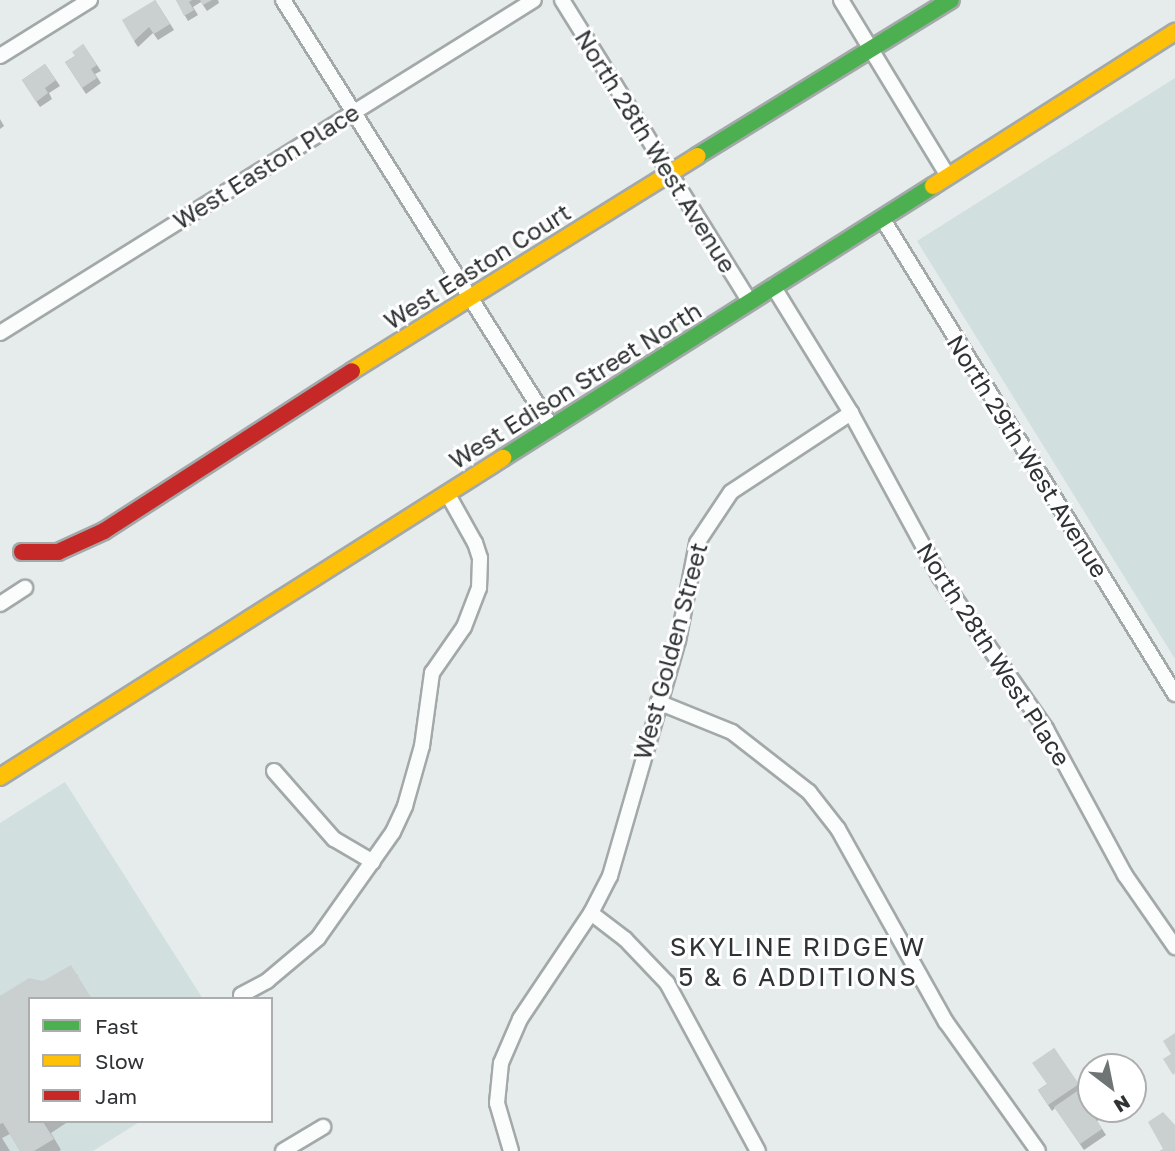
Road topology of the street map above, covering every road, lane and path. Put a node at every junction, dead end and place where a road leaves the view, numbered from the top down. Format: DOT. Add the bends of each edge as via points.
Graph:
graph roads {
  1 [pos="90,0"];
  2 [pos="283,0"];
  3 [pos="534,0"];
  4 [pos="562,0"];
  5 [pos="841,0"];
  6 [pos="951,0"];
  7 [pos="1175,32"];
  8 [pos="870,47"];
  9 [pos="0,56"];
  10 [pos="351,112"];
  11 [pos="669,174"];
  12 [pos="948,176"];
  13 [pos="882,218"];
  14 [pos="773,286"];
  15 [pos="469,297"];
  16 [pos="749,301"];
  17 [pos="0,333"];
  18 [pos="851,413"];
  19 [pos="551,426"];
  20 [pos="447,493"];
  21 [pos="22,552"];
  22 [pos="25,588"];
  23 [pos="0,604"];
  24 [pos="1175,694"];
  25 [pos="658,702"];
  26 [pos="274,771"];
  27 [pos="0,777"];
  28 [pos="373,862"];
  29 [pos="591,913"];
  30 [pos="1175,947"];
  31 [pos="241,995"];
  32 [pos="323,1127"];
  33 [pos="284,1151"];
  34 [pos="511,1151"];
  35 [pos="758,1151"];
  36 [pos="1038,1151"];
  1 -- 9 [label="street"];
  2 -- 10 [label="street"];
  3 -- 10 [label="street, West Easton Place"];
  4 -- 11 [label="street, North 28th West Avenue"];
  5 -- 8 [label="street"];
  6 -- 8 [label="main road, West Easton Court"];
  7 -- 12 [label="main road, West Edison Street North"];
  8 -- 11 [label="main road, West Easton Court"];
  8 -- 12 [label="street"];
  10 -- 15 [label="street"];
  10 -- 17 [label="street, West Easton Place"];
  11 -- 15 [label="main road, West Easton Court"];
  11 -- 16 [label="street, North 28th West Avenue"];
  12 -- 13 [label="main road, West Edison Street North"];
  13 -- 14 [label="main road, West Edison Street North"];
  13 -- 24 [label="street, North 29th West Avenue"];
  14 -- 16 [label="main road, West Edison Street North"];
  14 -- 18 [label="street, North 28th West Place"];
  15 -- 19 [label="street"];
  15 -- 21 [label="main road, West Easton Court" via="104,531 58,552"];
  16 -- 19 [label="main road, West Edison Street North"];
  18 -- 25 [label="street, West Golden Street" via="731,492 704,527 690,567 678,642"];
  18 -- 30 [label="street, North 28th West Place" via="940,577 1046,729 1125,875"];
  19 -- 20 [label="main road, West Edison Street North"];
  20 -- 27 [label="main road, West Edison Street North"];
  20 -- 28 [label="street" via="475,543 480,558 479,588 464,627 432,673 414,781 393,832"];
  22 -- 23 [label="street"];
  25 -- 29 [label="street, West Golden Street" via="618,852"];
  25 -- 36 [label="street" via="732,732 809,792 838,829 946,1022"];
  26 -- 28 [label="street" via="334,839"];
  28 -- 31 [label="street" via="318,938 267,981"];
  29 -- 34 [label="street, West Golden Street" via="520,1019 501,1063 497,1103"];
  29 -- 35 [label="street" via="625,939 667,983"];
  32 -- 33 [label="street"];
}
